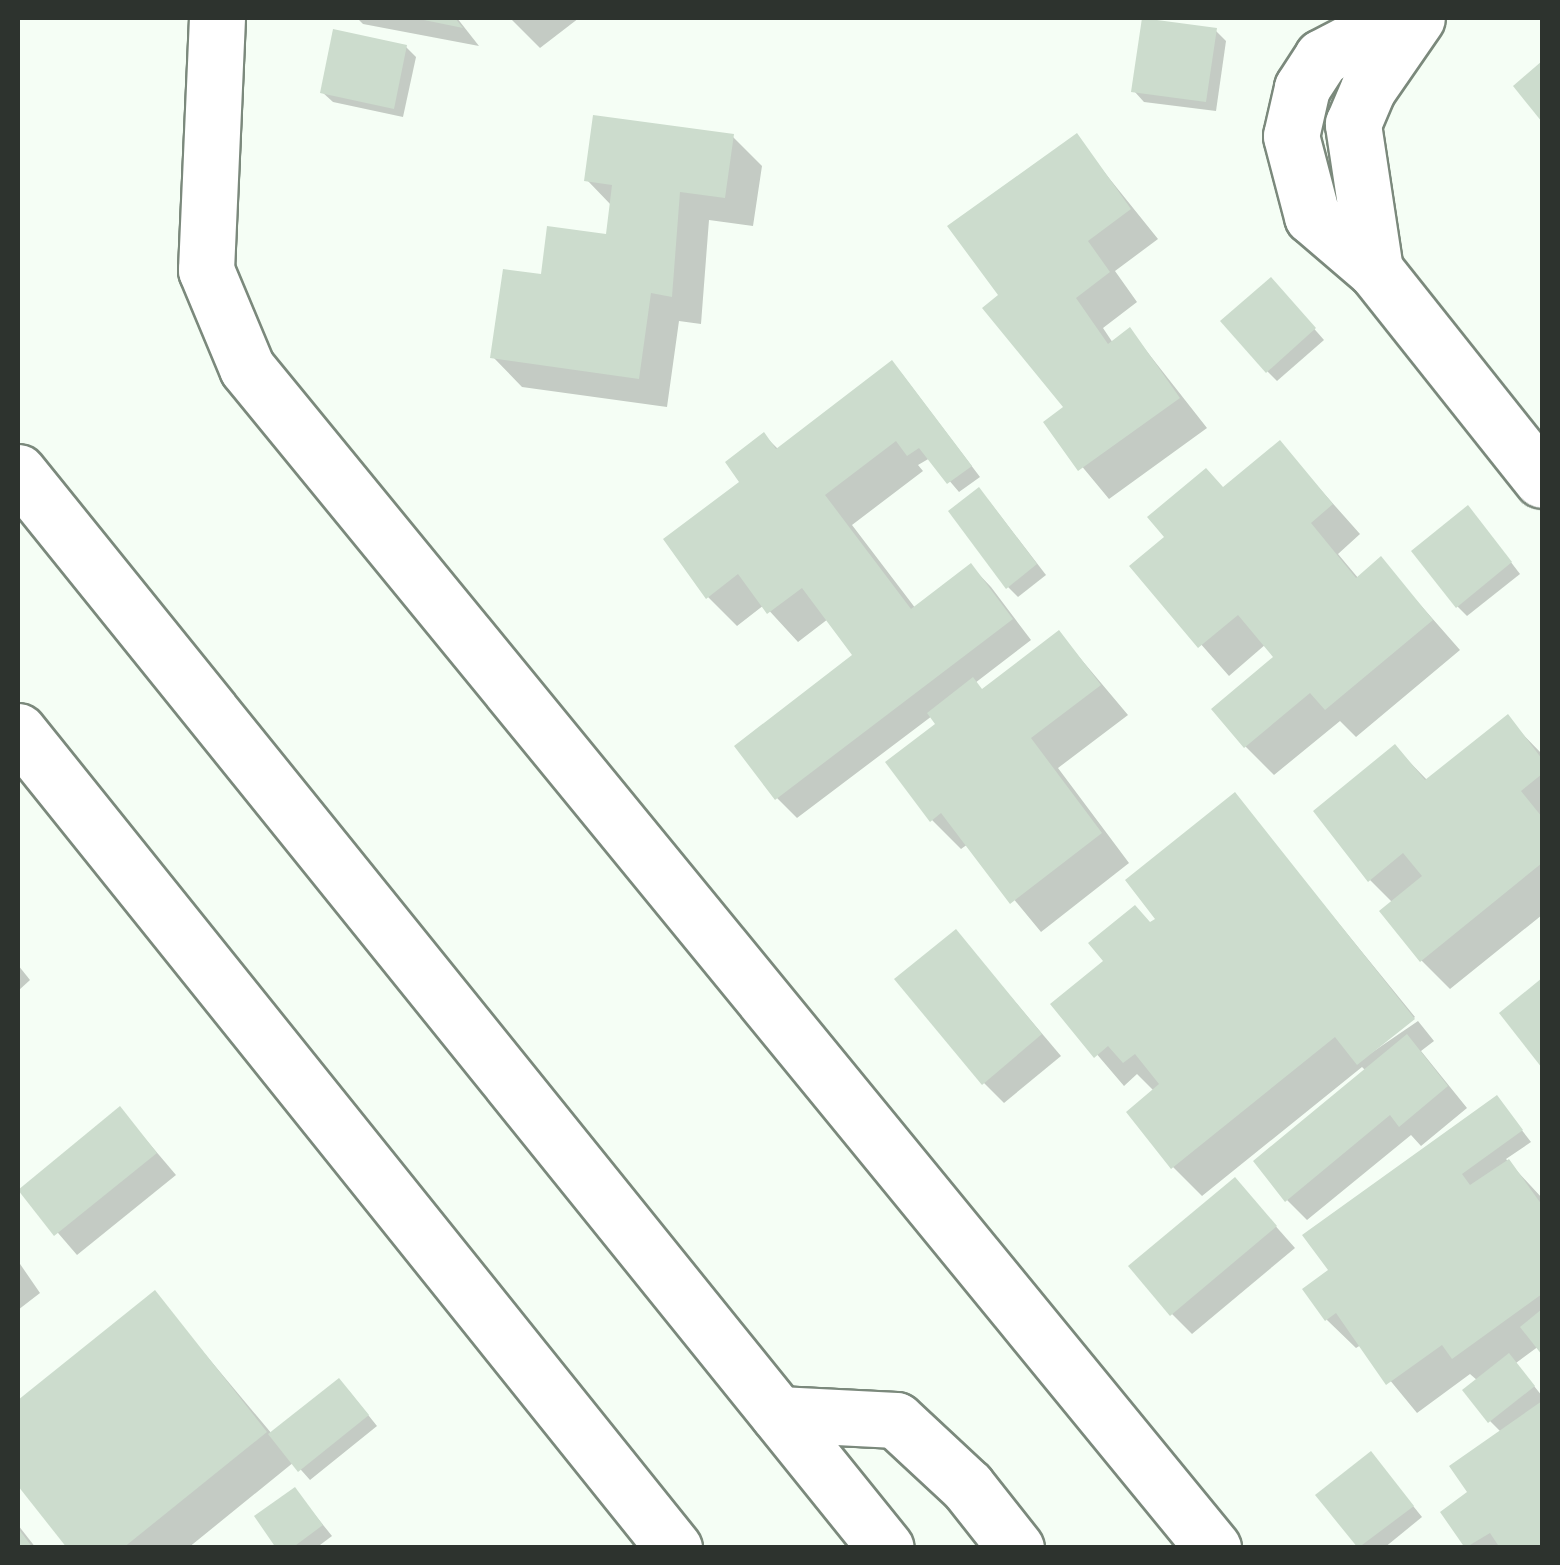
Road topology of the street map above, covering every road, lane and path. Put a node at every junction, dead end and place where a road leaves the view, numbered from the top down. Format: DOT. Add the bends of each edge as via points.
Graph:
graph roads {
  1 [pos="217,18"];
  2 [pos="1397,18"];
  3 [pos="1418,18"];
  4 [pos="1375,270"];
  5 [pos="18,472"];
  6 [pos="1542,480"];
  7 [pos="18,731"];
  8 [pos="778,1414"];
  9 [pos="674,1548"];
  10 [pos="886,1548"];
  11 [pos="1016,1548"];
  12 [pos="1213,1548"];
  1 -- 12 [label="street" via="206,270 247,368"];
  2 -- 4 [label="street" via="1322,56 1302,88 1291,136 1312,216"];
  3 -- 4 [label="street" via="1352,124"];
  4 -- 6 [label="street"];
  5 -- 8 [label="street"];
  7 -- 9 [label="street"];
  8 -- 10 [label="street"];
  8 -- 11 [label="street" via="896,1420 967,1486"];
}
